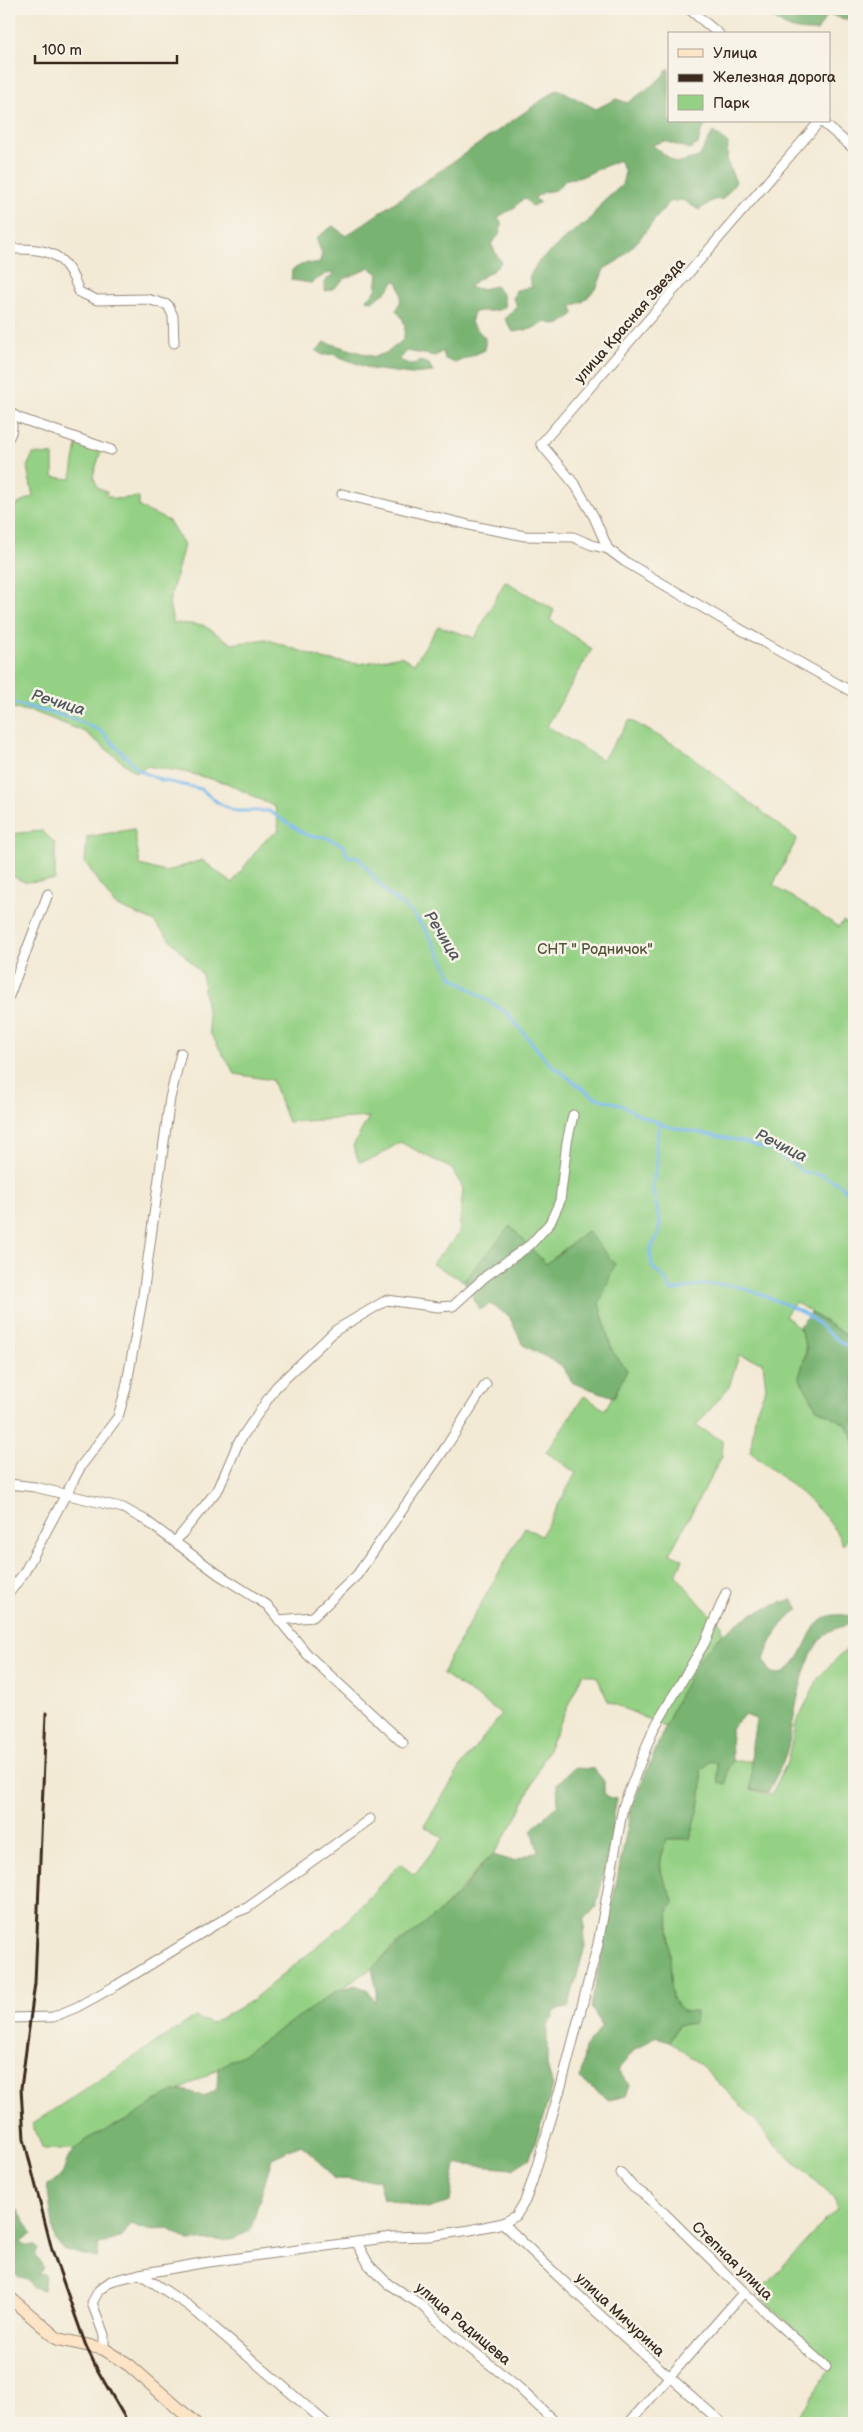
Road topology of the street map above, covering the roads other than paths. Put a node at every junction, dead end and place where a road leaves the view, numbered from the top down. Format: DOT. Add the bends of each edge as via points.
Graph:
graph roads {
  1 [pos="690,9"];
  2 [pos="717,32"];
  3 [pos="820,122"];
  4 [pos="822,122"];
  5 [pos="854,149"];
  6 [pos="9,249"];
  7 [pos="174,343"];
  8 [pos="9,413"];
  9 [pos="9,438"];
  10 [pos="111,450"];
  11 [pos="342,494"];
  12 [pos="608,548"];
  13 [pos="854,693"];
  14 [pos="48,894"];
  15 [pos="9,996"];
  16 [pos="181,1053"];
  17 [pos="574,1115"];
  18 [pos="486,1384"];
  19 [pos="9,1484"];
  20 [pos="66,1496"];
  21 [pos="175,1542"];
  22 [pos="9,1593"];
  23 [pos="726,1593"];
  24 [pos="279,1620"];
  25 [pos="403,1744"];
  26 [pos="370,1819"];
  27 [pos="9,2018"];
  28 [pos="621,2173"];
  29 [pos="503,2223"];
  30 [pos="357,2243"];
  31 [pos="140,2274"];
  32 [pos="744,2292"];
  33 [pos="9,2297"];
  34 [pos="104,2349"];
  35 [pos="826,2366"];
  36 [pos="669,2378"];
  37 [pos="195,2423"];
  38 [pos="326,2423"];
  39 [pos="556,2423"];
  40 [pos="629,2423"];
  41 [pos="722,2423"];
  1 -- 2 [label="street"];
  3 -- 12 [label="street, улица Красная Звезда" via="541,444 576,486"];
  4 -- 5 [label="street"];
  6 -- 7 [label="street" via="40,250 64,260 79,292 97,300 147,299 168,305 173,316"];
  8 -- 9 [label="street" via="13,423"];
  8 -- 10 [label="street"];
  11 -- 12 [label="street" via="472,526 525,536 573,537"];
  12 -- 13 [label="street" via="724,620"];
  14 -- 15 [label="street"];
  16 -- 20 [label="street" via="170,1098 155,1222 126,1388 118,1417 81,1466"];
  17 -- 21 [label="street" via="567,1142 560,1201 550,1223 530,1245 486,1276 453,1306 438,1308 387,1300 336,1330 276,1387 238,1443 218,1488"];
  18 -- 24 [label="street" via="357,1575 313,1617"];
  19 -- 20 [label="street"];
  20 -- 21 [label="street" via="123,1508"];
  20 -- 22 [label="street" via="24,1574"];
  21 -- 24 [label="street" via="267,1605"];
  23 -- 29 [label="street" via="705,1642 653,1730 624,1807 598,1944 562,2083 525,2201 516,2216"];
  24 -- 25 [label="street" via="308,1655"];
  26 -- 27 [label="street" via="246,1908 109,1990 54,2017"];
  28 -- 32 [label="street, Степная улица"];
  29 -- 30 [label="street" via="429,2236 392,2237"];
  29 -- 36 [label="street, улица Мичурина"];
  30 -- 31 [label="street"];
  30 -- 39 [label="street, улица Радищева" via="369,2265 388,2284 420,2304"];
  31 -- 34 [label="street" via="111,2281 99,2290 92,2303 104,2335"];
  31 -- 38 [label="street" via="189,2306"];
  32 -- 35 [label="street, Степная улица"];
  32 -- 36 [label="street"];
  33 -- 34 [label="street" via="58,2339"];
  34 -- 37 [label="street" via="128,2365"];
  36 -- 40 [label="street"];
  36 -- 41 [label="street, улица Мичурина"];
}
